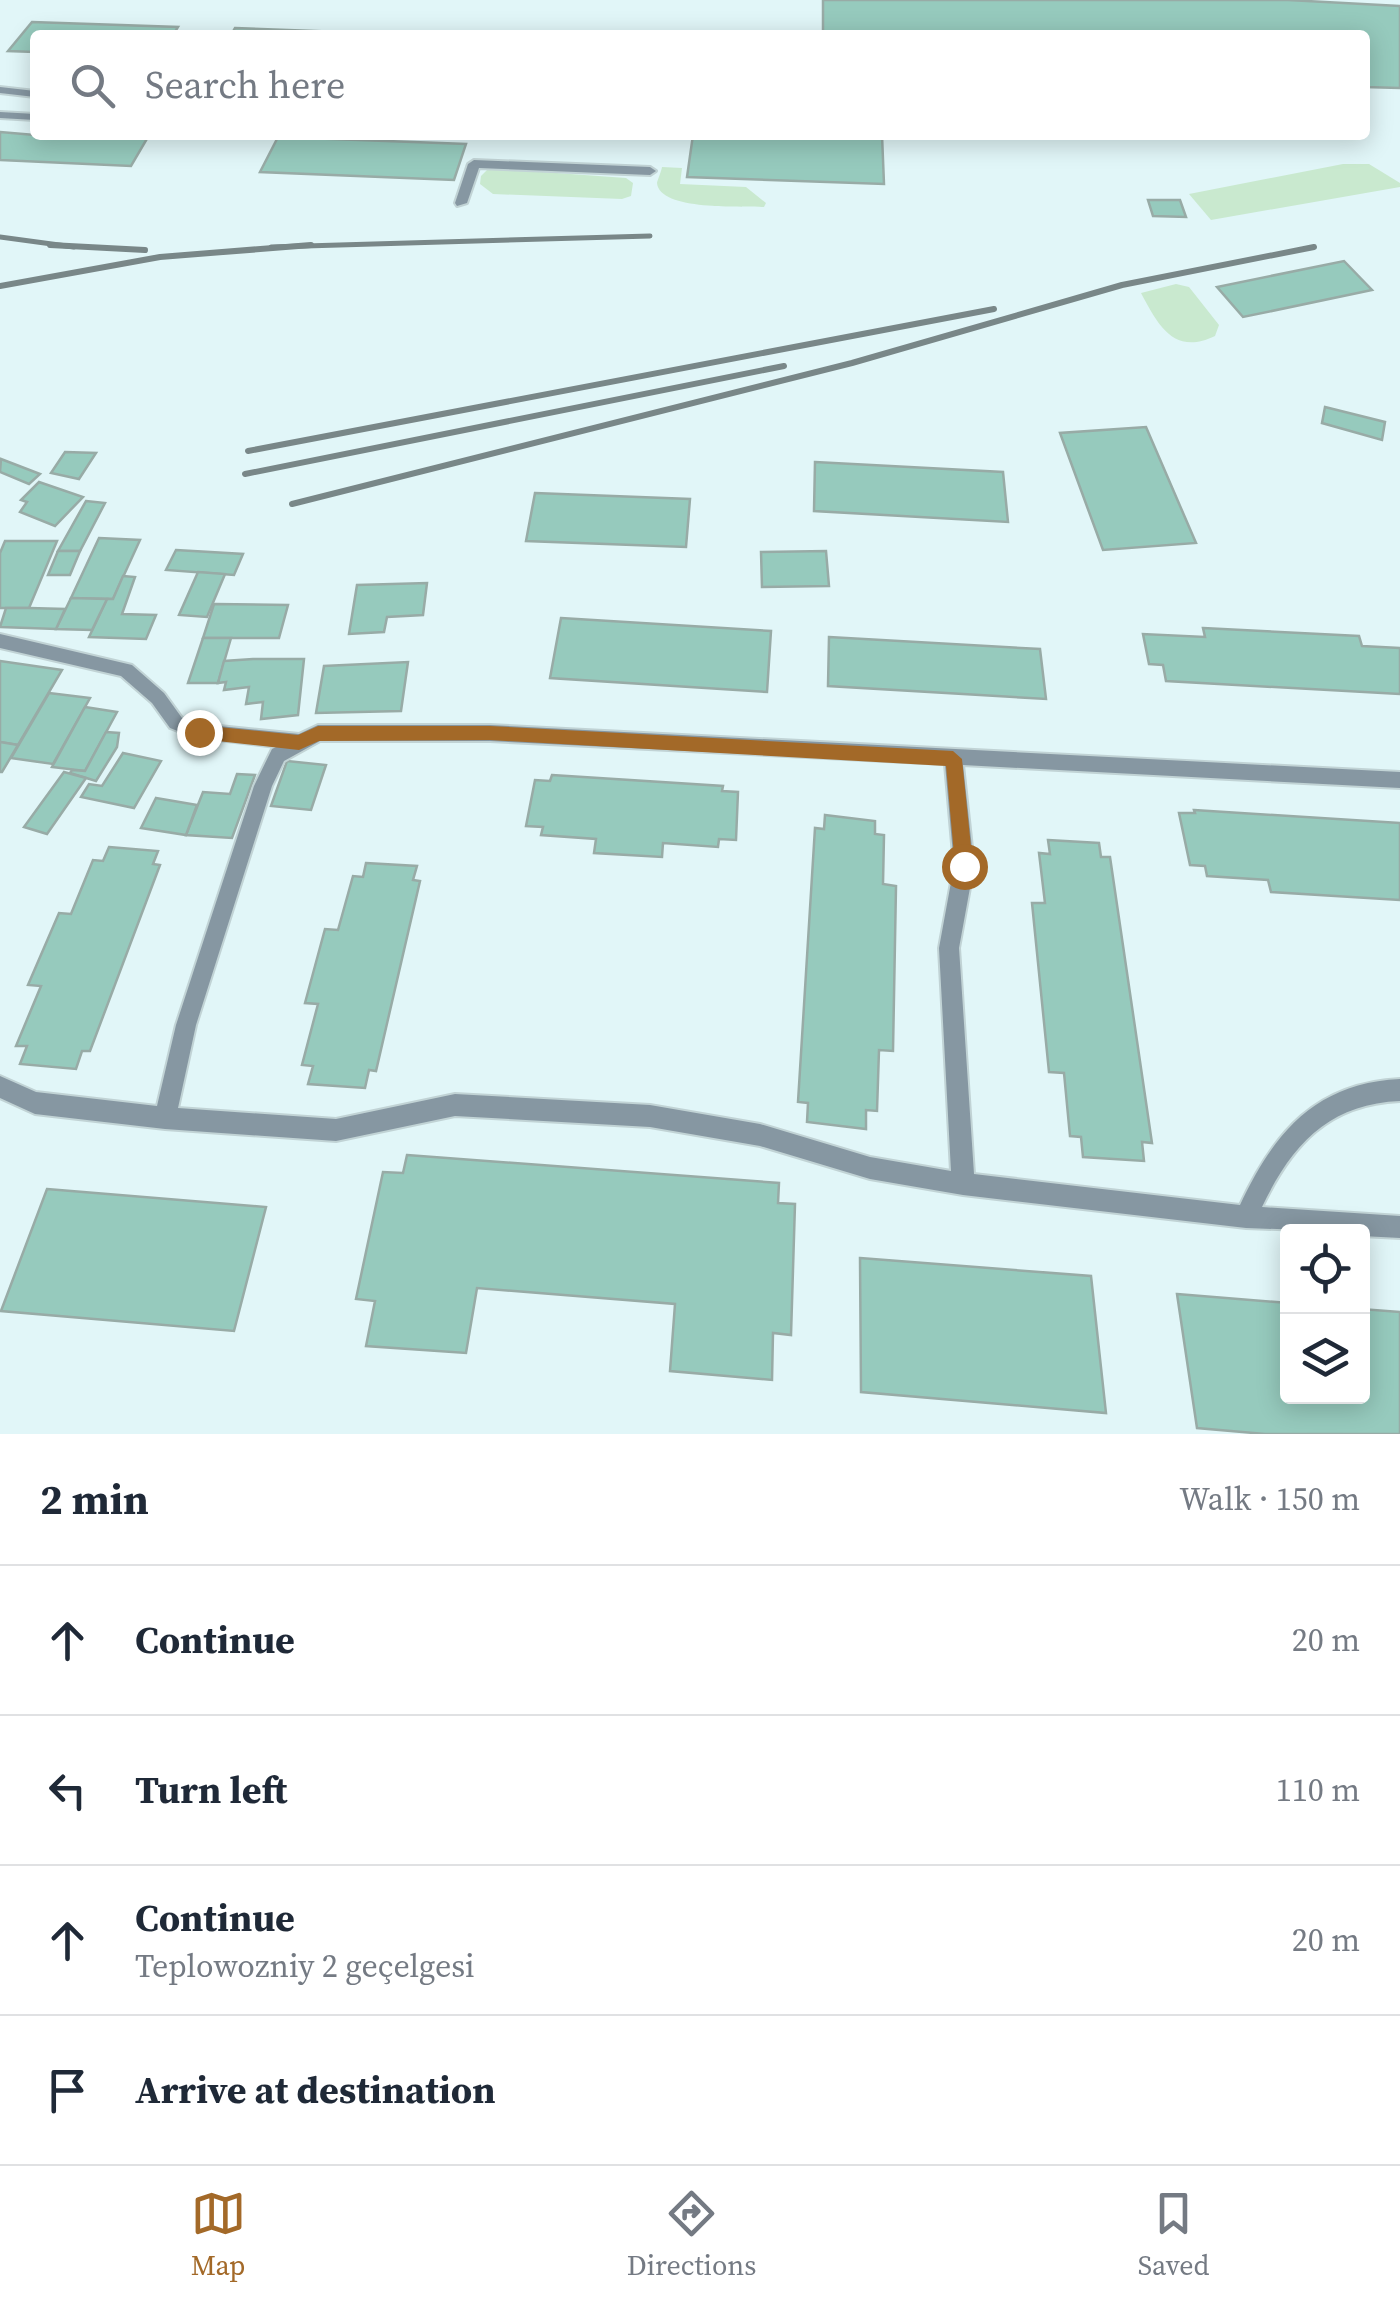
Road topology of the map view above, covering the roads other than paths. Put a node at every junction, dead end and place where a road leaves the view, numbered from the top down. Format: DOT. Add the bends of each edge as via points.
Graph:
graph roads {
  1 [pos="0,90"];
  2 [pos="30,93"];
  3 [pos="0,115"];
  4 [pos="30,117"];
  5 [pos="650,171"];
  6 [pos="462,203"];
  7 [pos="0,641"];
  8 [pos="299,742"];
  9 [pos="953,759"];
  10 [pos="1400,780"];
  11 [pos="0,1086"];
  12 [pos="1400,1090"];
  13 [pos="165,1118"];
  14 [pos="963,1184"];
  15 [pos="1246,1218"];
  16 [pos="1400,1227"];
  1 -- 2 [label="lane"];
  3 -- 4 [label="lane"];
  5 -- 6 [label="lane" via="474,164"];
  7 -- 8 [label="lane" via="126,670 176,723 199,732"];
  8 -- 9 [label="lane" via="318,734 490,733"];
  8 -- 13 [label="lane" via="278,755 263,786 186,1026"];
  9 -- 10 [label="lane"];
  9 -- 14 [label="lane" via="964,866 949,948"];
  11 -- 13 [label="lane" via="36,1102"];
  12 -- 15 [label="lane" via="1338,1100 1300,1128 1262,1178"];
  13 -- 14 [label="lane" via="336,1130 454,1106 650,1116"];
  14 -- 15 [label="lane"];
  15 -- 16 [label="lane"];
}
